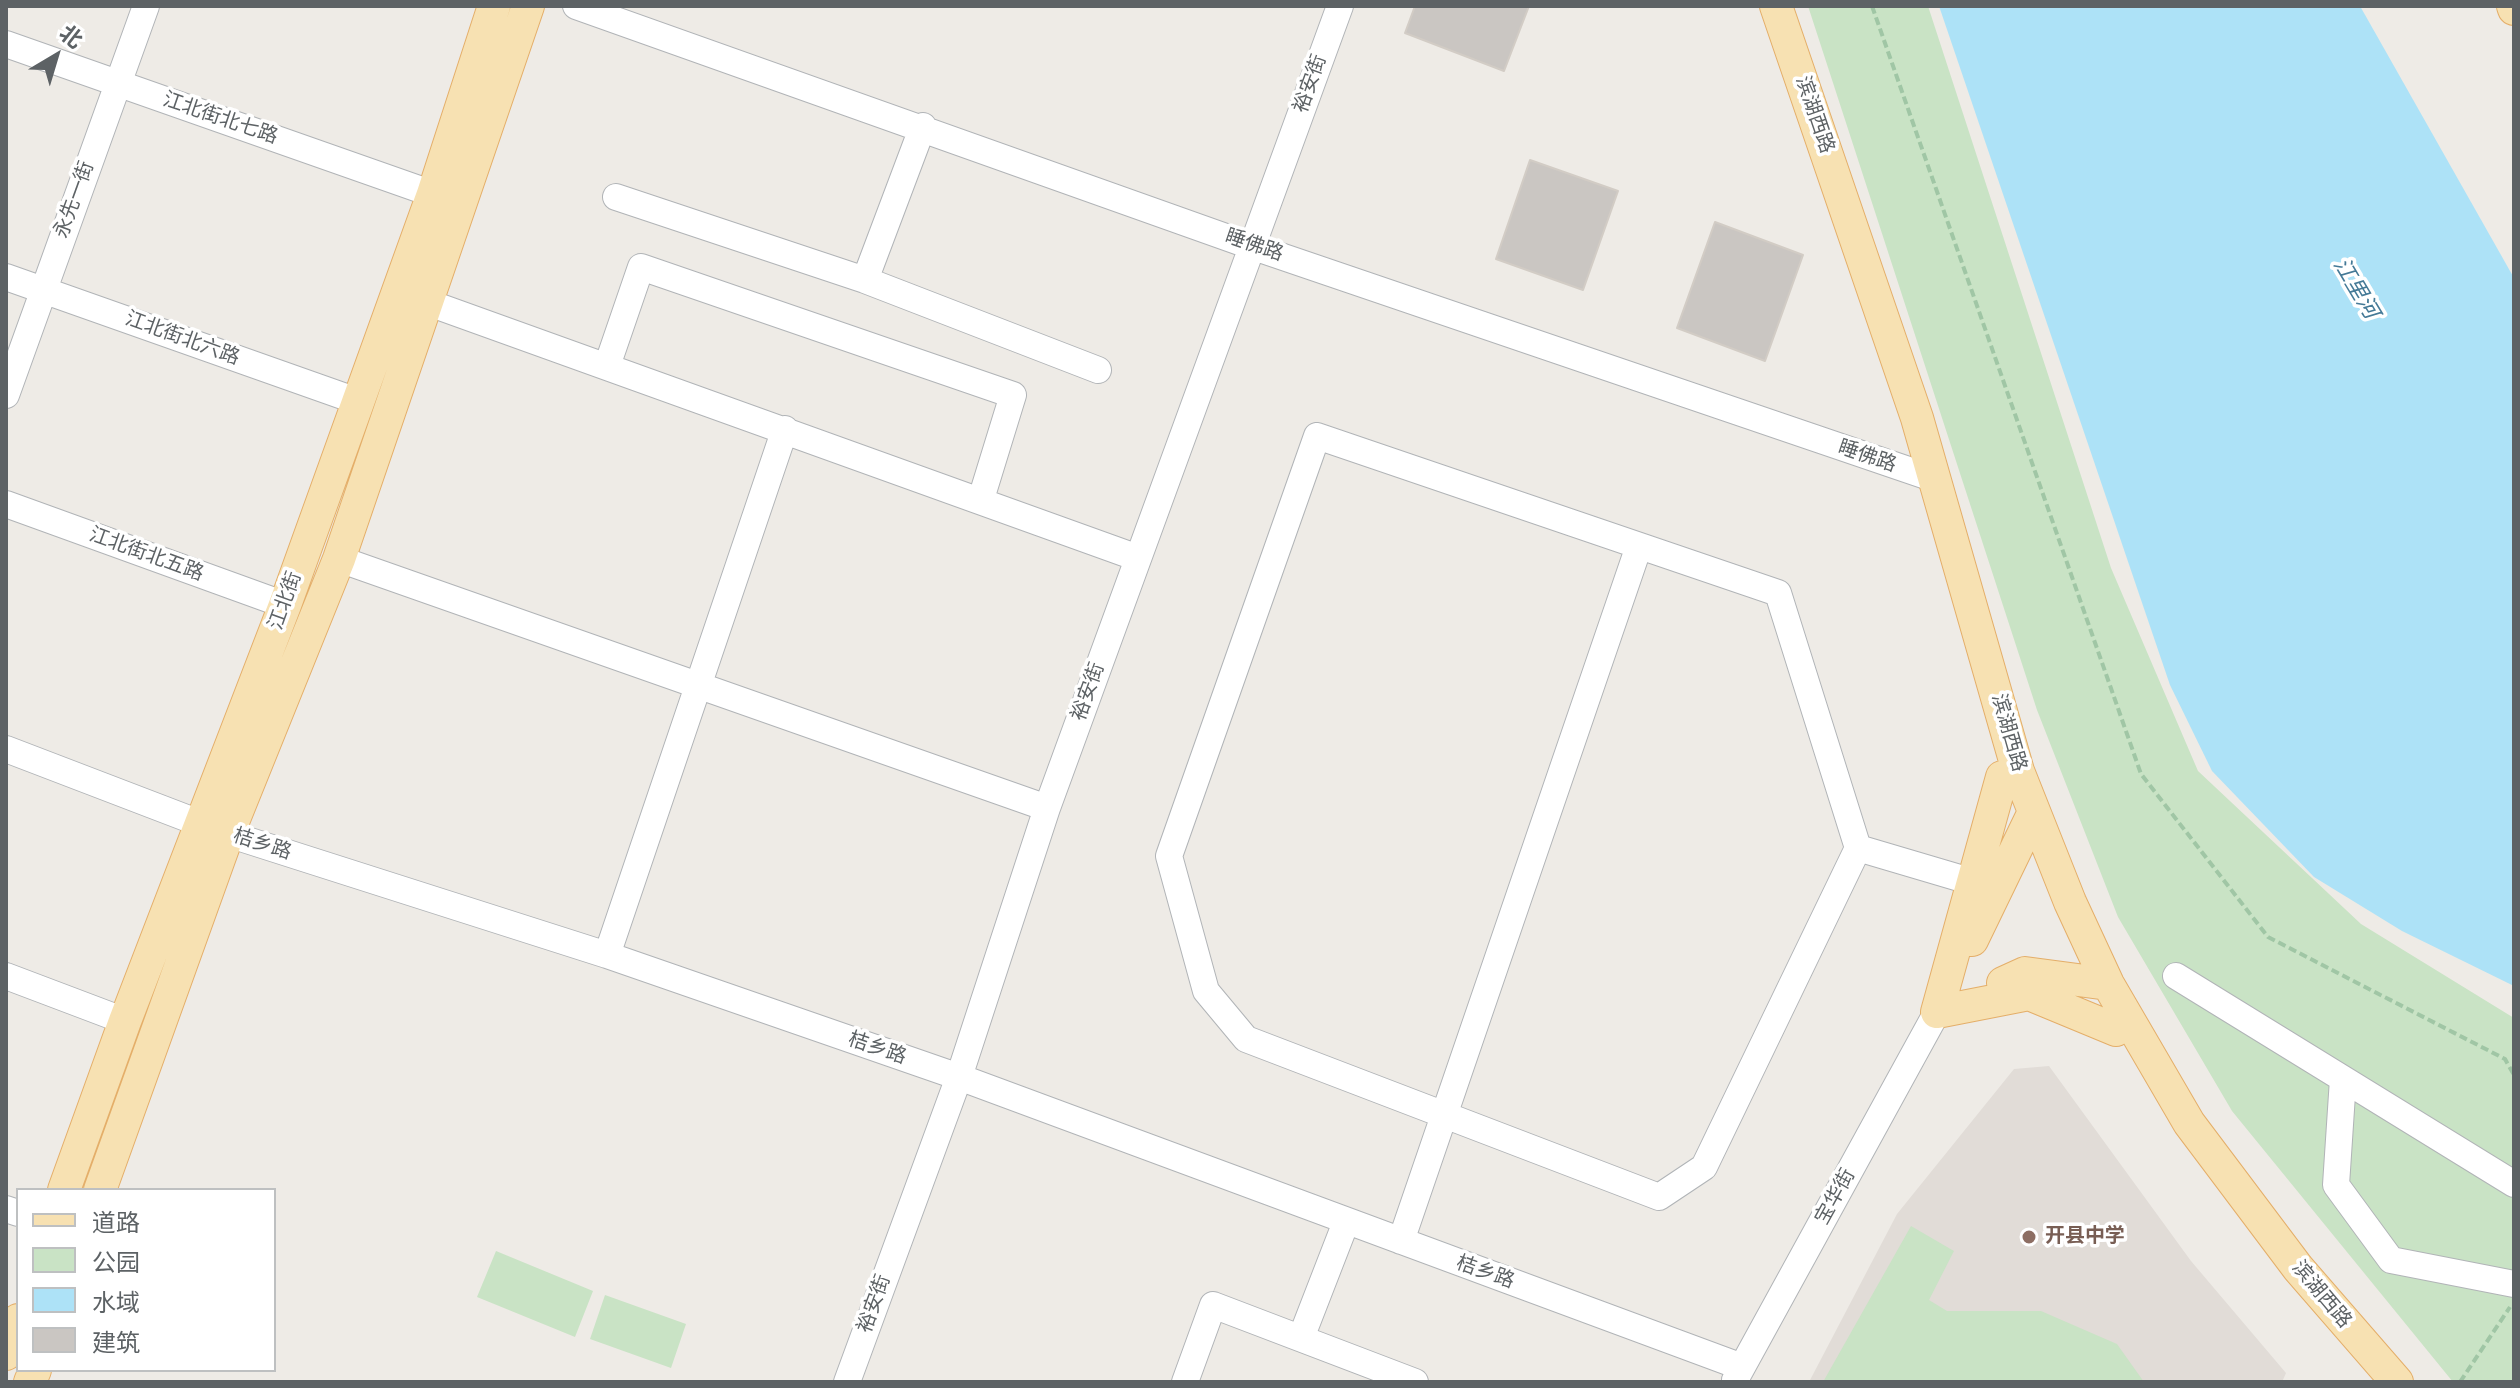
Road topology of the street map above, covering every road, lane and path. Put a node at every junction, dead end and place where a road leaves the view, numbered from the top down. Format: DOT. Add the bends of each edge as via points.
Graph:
graph roads {
  1 [pos="146,6"];
  2 [pos="494,6"];
  3 [pos="528,6"];
  4 [pos="576,6"];
  5 [pos="1340,6"];
  6 [pos="1759,6"];
  7 [pos="1776,6"];
  8 [pos="1872,6"];
  9 [pos="6,44"];
  10 [pos="117,83"];
  11 [pos="923,126"];
  12 [pos="433,194"];
  13 [pos="616,197"];
  14 [pos="1251,246"];
  15 [pos="6,277"];
  16 [pos="865,280"];
  17 [pos="42,290"];
  18 [pos="429,303"];
  19 [pos="607,366"];
  20 [pos="1098,370"];
  21 [pos="6,395"];
  22 [pos="357,401"];
  23 [pos="785,429"];
  24 [pos="1924,476"];
  25 [pos="981,499"];
  26 [pos="6,504"];
  27 [pos="1639,546"];
  28 [pos="1138,558"];
  29 [pos="339,559"];
  30 [pos="285,605"];
  31 [pos="699,684"];
  32 [pos="6,749"];
  33 [pos="2002,777"];
  34 [pos="1047,808"];
  35 [pos="2029,822"];
  36 [pos="214,828"];
  37 [pos="1858,848"];
  38 [pos="1973,882"];
  39 [pos="607,955"];
  40 [pos="6,976"];
  41 [pos="2176,976"];
  42 [pos="2098,983"];
  43 [pos="1937,1012"];
  44 [pos="125,1021"];
  45 [pos="2116,1030"];
  46 [pos="2514,1075"];
  47 [pos="959,1077"];
  48 [pos="2343,1079"];
  49 [pos="1446,1116"];
  50 [pos="2514,1184"];
  51 [pos="65,1188"];
  52 [pos="101,1188"];
  53 [pos="1346,1222"];
  54 [pos="1401,1241"];
  55 [pos="2514,1284"];
  56 [pos="2514,1302"];
  57 [pos="16,1326"];
  58 [pos="1301,1338"];
  59 [pos="6,1354"];
  60 [pos="1738,1375"];
  61 [pos="847,1382"];
  62 [pos="1185,1382"];
  63 [pos="1415,1382"];
  64 [pos="2375,1382"];
  65 [pos="2397,1382"];
  66 [pos="2460,1382"];
  1 -- 10 [label="street, 永先一街"];
  2 -- 12 [label="main road, 江北街"];
  3 -- 18 [label="main road, 江北街"];
  4 -- 11 [label="street, 睡佛路"];
  5 -- 14 [label="street, 裕安街"];
  6 -- 24 [label="main road, 滨湖西路"];
  7 -- 24 [label="main road, 滨湖西路" via="1917,418"];
  8 -- 46 [label="path" via="2141,774 2268,937 2505,1059"];
  9 -- 10 [label="street, 江北街北七路"];
  10 -- 12 [label="street, 江北街北七路"];
  10 -- 17 [label="street, 永先一街"];
  11 -- 14 [label="street, 睡佛路"];
  11 -- 16 [label="street"];
  12 -- 22 [label="main road, 江北街"];
  13 -- 16 [label="street"];
  14 -- 24 [label="street, 睡佛路"];
  14 -- 28 [label="street, 裕安街"];
  15 -- 17 [label="street, 江北街北六路"];
  16 -- 20 [label="street"];
  17 -- 21 [label="street, 永先一街"];
  17 -- 22 [label="street, 江北街北六路"];
  18 -- 19 [label="street"];
  18 -- 29 [label="main road, 江北街"];
  19 -- 23 [label="street"];
  19 -- 25 [label="street" via="641,267 1013,395"];
  22 -- 30 [label="main road, 江北街"];
  23 -- 25 [label="street"];
  23 -- 31 [label="street"];
  24 -- 33 [label="main road, 滨湖西路"];
  24 -- 35 [label="main road, 滨湖西路" via="2018,771"];
  25 -- 28 [label="street"];
  26 -- 30 [label="street, 江北街北五路"];
  27 -- 37 [label="street" via="1778,593"];
  27 -- 49 [label="street"];
  27 -- 49 [label="street" via="1317,436 1169,856 1206,991 1246,1039"];
  28 -- 34 [label="street, 裕安街"];
  29 -- 31 [label="street"];
  29 -- 36 [label="main road, 江北街"];
  30 -- 36 [label="main road, 江北街"];
  31 -- 34 [label="street"];
  31 -- 39 [label="street"];
  32 -- 36 [label="street, 桔乡路"];
  33 -- 35 [label="main road, 滨湖西路"];
  33 -- 38 [label="main road"];
  34 -- 47 [label="street, 裕安街"];
  35 -- 42 [label="main road, 滨湖西路" via="2075,959"];
  35 -- 43 [label="main road"];
  36 -- 39 [label="street, 桔乡路"];
  36 -- 44 [label="main road, 江北街"];
  36 -- 52 [label="main road, 江北街"];
  37 -- 38 [label="street"];
  37 -- 49 [label="street" via="1704,1167 1659,1197"];
  38 -- 43 [label="main road"];
  39 -- 47 [label="street, 桔乡路"];
  40 -- 44 [label="street"];
  41 -- 48 [label="street"];
  42 -- 43 [label="main road" via="2025,973"];
  42 -- 45 [label="main road, 滨湖西路"];
  42 -- 65 [label="main road, 滨湖西路" via="2189,1123 2298,1268"];
  43 -- 45 [label="main road" via="2029,994"];
  43 -- 60 [label="street, 宝华街"];
  44 -- 51 [label="main road, 江北街"];
  45 -- 64 [label="main road, 滨湖西路" via="2185,1144 2285,1279"];
  47 -- 53 [label="street, 桔乡路"];
  47 -- 61 [label="street, 裕安街"];
  48 -- 50 [label="street"];
  48 -- 55 [label="street" via="2336,1185 2391,1260"];
  49 -- 54 [label="street"];
  53 -- 54 [label="street, 桔乡路"];
  53 -- 58 [label="street"];
  54 -- 60 [label="street, 桔乡路"];
  56 -- 66 [label="path"];
  57 -- 59 [label="main road"];
  58 -- 62 [label="street" via="1213,1305"];
  58 -- 63 [label="street"];
}
